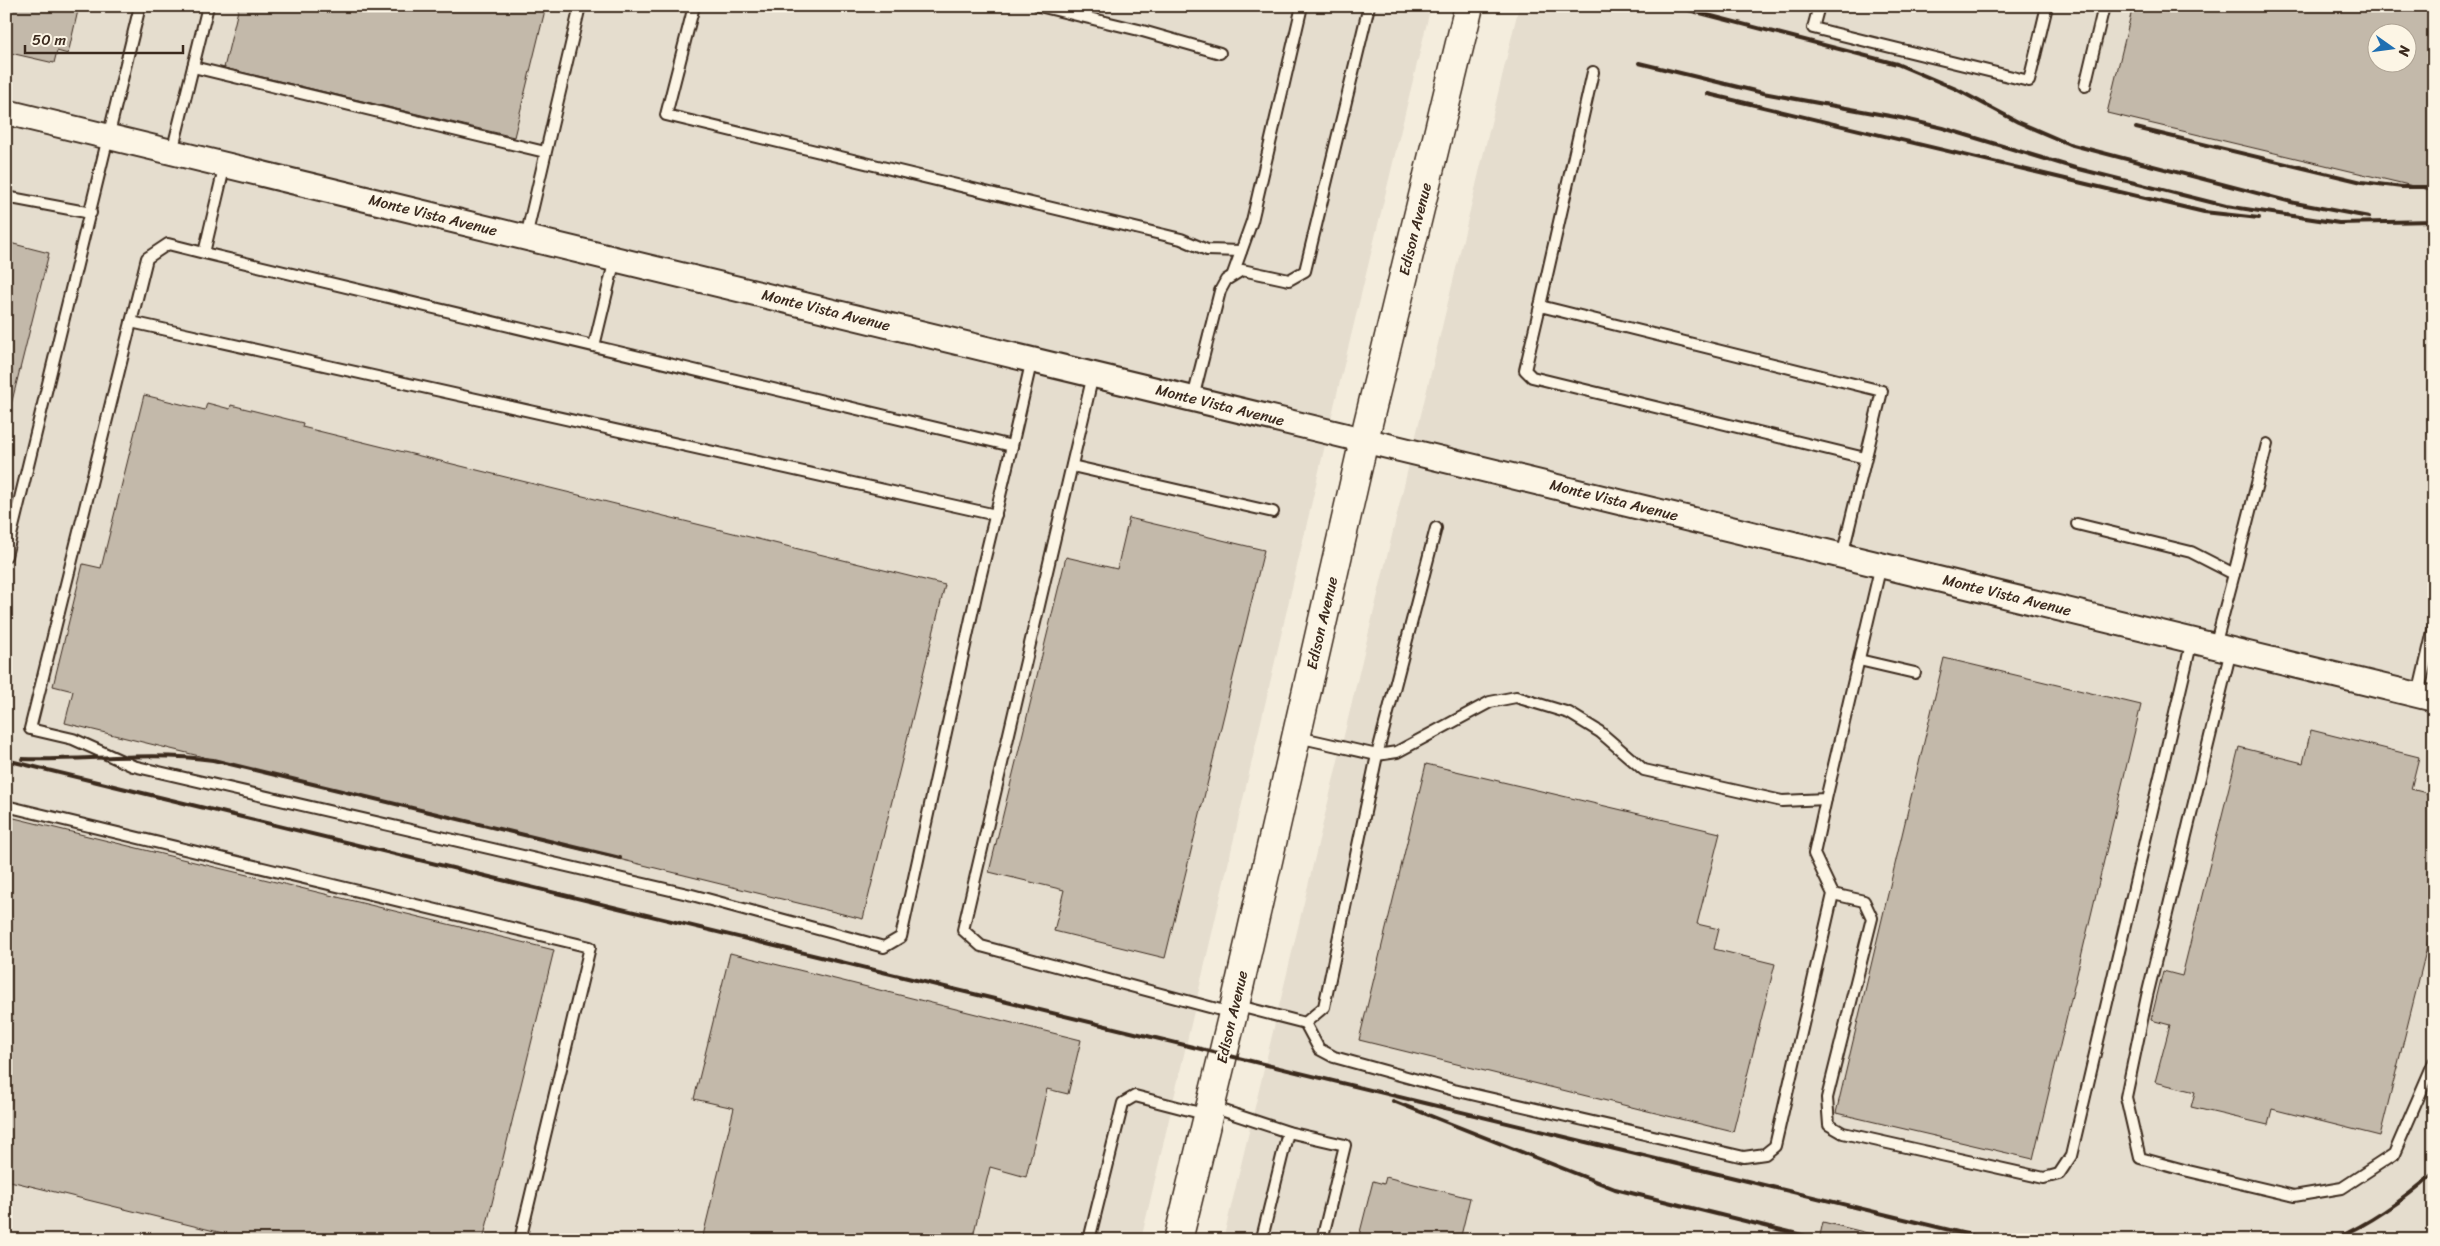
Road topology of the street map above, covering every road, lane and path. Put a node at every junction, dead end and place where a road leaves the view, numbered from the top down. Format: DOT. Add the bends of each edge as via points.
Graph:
graph roads {
  1 [pos="140,6"];
  2 [pos="208,6"];
  3 [pos="580,6"];
  4 [pos="694,6"];
  5 [pos="1039,6"];
  6 [pos="1302,6"];
  7 [pos="1369,6"];
  8 [pos="1469,6"];
  9 [pos="1819,6"];
  10 [pos="2047,6"];
  11 [pos="2104,6"];
  12 [pos="1220,53"];
  13 [pos="193,67"];
  14 [pos="1594,72"];
  15 [pos="2085,86"];
  16 [pos="6,112"];
  17 [pos="110,137"];
  18 [pos="172,152"];
  19 [pos="545,152"];
  20 [pos="225,164"];
  21 [pos="6,197"];
  22 [pos="91,212"];
  23 [pos="526,237"];
  24 [pos="1241,251"];
  25 [pos="204,253"];
  26 [pos="615,259"];
  27 [pos="1233,274"];
  28 [pos="1540,306"];
  29 [pos="131,322"];
  30 [pos="594,346"];
  31 [pos="1032,360"];
  32 [pos="1094,374"];
  33 [pos="1193,398"];
  34 [pos="1364,440"];
  35 [pos="2267,444"];
  36 [pos="1012,446"];
  37 [pos="1866,458"];
  38 [pos="1072,466"];
  39 [pos="1273,512"];
  40 [pos="996,515"];
  41 [pos="2077,524"];
  42 [pos="1436,528"];
  43 [pos="6,556"];
  44 [pos="1842,556"];
  45 [pos="1881,565"];
  46 [pos="2234,574"];
  47 [pos="2434,627"];
  48 [pos="2192,640"];
  49 [pos="2223,648"];
  50 [pos="1859,660"];
  51 [pos="1915,673"];
  52 [pos="2426,697"];
  53 [pos="1296,736"];
  54 [pos="1377,755"];
  55 [pos="1826,799"];
  56 [pos="6,806"];
  57 [pos="1833,894"];
  58 [pos="1234,1009"];
  59 [pos="1305,1023"];
  60 [pos="2434,1062"];
  61 [pos="1210,1111"];
  62 [pos="1288,1132"];
  63 [pos="1264,1239"];
  64 [pos="520,1240"];
  65 [pos="1089,1240"];
  66 [pos="1178,1240"];
  67 [pos="1322,1240"];
  1 -- 17 [label="lane"];
  2 -- 13 [label="lane"];
  3 -- 19 [label="lane"];
  4 -- 24 [label="lane" via="666,115 1180,239 1206,250"];
  5 -- 12 [label="lane"];
  6 -- 24 [label="lane" via="1252,221"];
  7 -- 27 [label="lane" via="1305,270 1288,280 1242,270"];
  8 -- 34 [label="main road, Edison Avenue"];
  9 -- 10 [label="lane" via="1813,28 2029,81"];
  11 -- 15 [label="lane"];
  13 -- 18 [label="lane"];
  13 -- 19 [label="lane"];
  14 -- 28 [label="lane"];
  16 -- 17 [label="street, Monte Vista Avenue"];
  17 -- 18 [label="street, Monte Vista Avenue"];
  17 -- 22 [label="lane"];
  18 -- 20 [label="street, Monte Vista Avenue"];
  19 -- 23 [label="lane"];
  20 -- 23 [label="street, Monte Vista Avenue"];
  20 -- 25 [label="lane"];
  21 -- 22 [label="lane"];
  22 -- 43 [label="lane"];
  23 -- 26 [label="street, Monte Vista Avenue"];
  24 -- 27 [label="lane"];
  25 -- 29 [label="lane" via="168,244 146,258"];
  25 -- 30 [label="lane"];
  26 -- 30 [label="lane"];
  26 -- 31 [label="street, Monte Vista Avenue"];
  27 -- 33 [label="lane" via="1220,291"];
  28 -- 37 [label="lane" via="1525,370 1532,377"];
  28 -- 37 [label="lane" via="1882,391"];
  29 -- 40 [label="lane"];
  29 -- 40 [label="lane" via="30,729 72,739 133,766 692,895 884,947 901,937"];
  30 -- 36 [label="lane"];
  31 -- 32 [label="street, Monte Vista Avenue"];
  31 -- 36 [label="lane"];
  32 -- 33 [label="street, Monte Vista Avenue"];
  32 -- 38 [label="lane"];
  33 -- 34 [label="street, Monte Vista Avenue"];
  34 -- 44 [label="street, Monte Vista Avenue"];
  34 -- 53 [label="main road, Edison Avenue"];
  35 -- 46 [label="lane"];
  36 -- 40 [label="lane"];
  37 -- 44 [label="lane"];
  38 -- 39 [label="lane"];
  38 -- 58 [label="lane" via="963,930 981,946"];
  41 -- 46 [label="lane" via="2192,552"];
  42 -- 54 [label="lane"];
  44 -- 45 [label="street, Monte Vista Avenue"];
  45 -- 48 [label="street, Monte Vista Avenue"];
  45 -- 50 [label="lane"];
  46 -- 49 [label="lane"];
  47 -- 52 [label="lane"];
  48 -- 49 [label="street, Monte Vista Avenue"];
  48 -- 57 [label="lane" via="2071,1156 2059,1174 2044,1178 1843,1133 1829,1126 1827,1098 1872,918 1864,901"];
  49 -- 52 [label="street, Monte Vista Avenue"];
  49 -- 60 [label="lane" via="2126,1097 2140,1158 2294,1196 2342,1188 2394,1154"];
  50 -- 51 [label="lane"];
  50 -- 55 [label="lane"];
  53 -- 54 [label="lane"];
  53 -- 58 [label="main road, Edison Avenue"];
  54 -- 55 [label="lane" via="1397,752 1490,702 1516,698 1569,713 1600,732 1644,770 1782,801"];
  54 -- 59 [label="lane" via="1324,1007"];
  55 -- 57 [label="lane" via="1814,854"];
  56 -- 64 [label="lane" via="590,947"];
  57 -- 59 [label="lane" via="1775,1146 1765,1154 1744,1157 1454,1090 1334,1057 1319,1049"];
  58 -- 59 [label="lane"];
  58 -- 61 [label="main road, Edison Avenue"];
  61 -- 62 [label="lane"];
  61 -- 65 [label="lane" via="1135,1096 1123,1103"];
  61 -- 66 [label="main road, Edison Avenue"];
  62 -- 63 [label="lane"];
  62 -- 67 [label="lane" via="1345,1145"];
}
